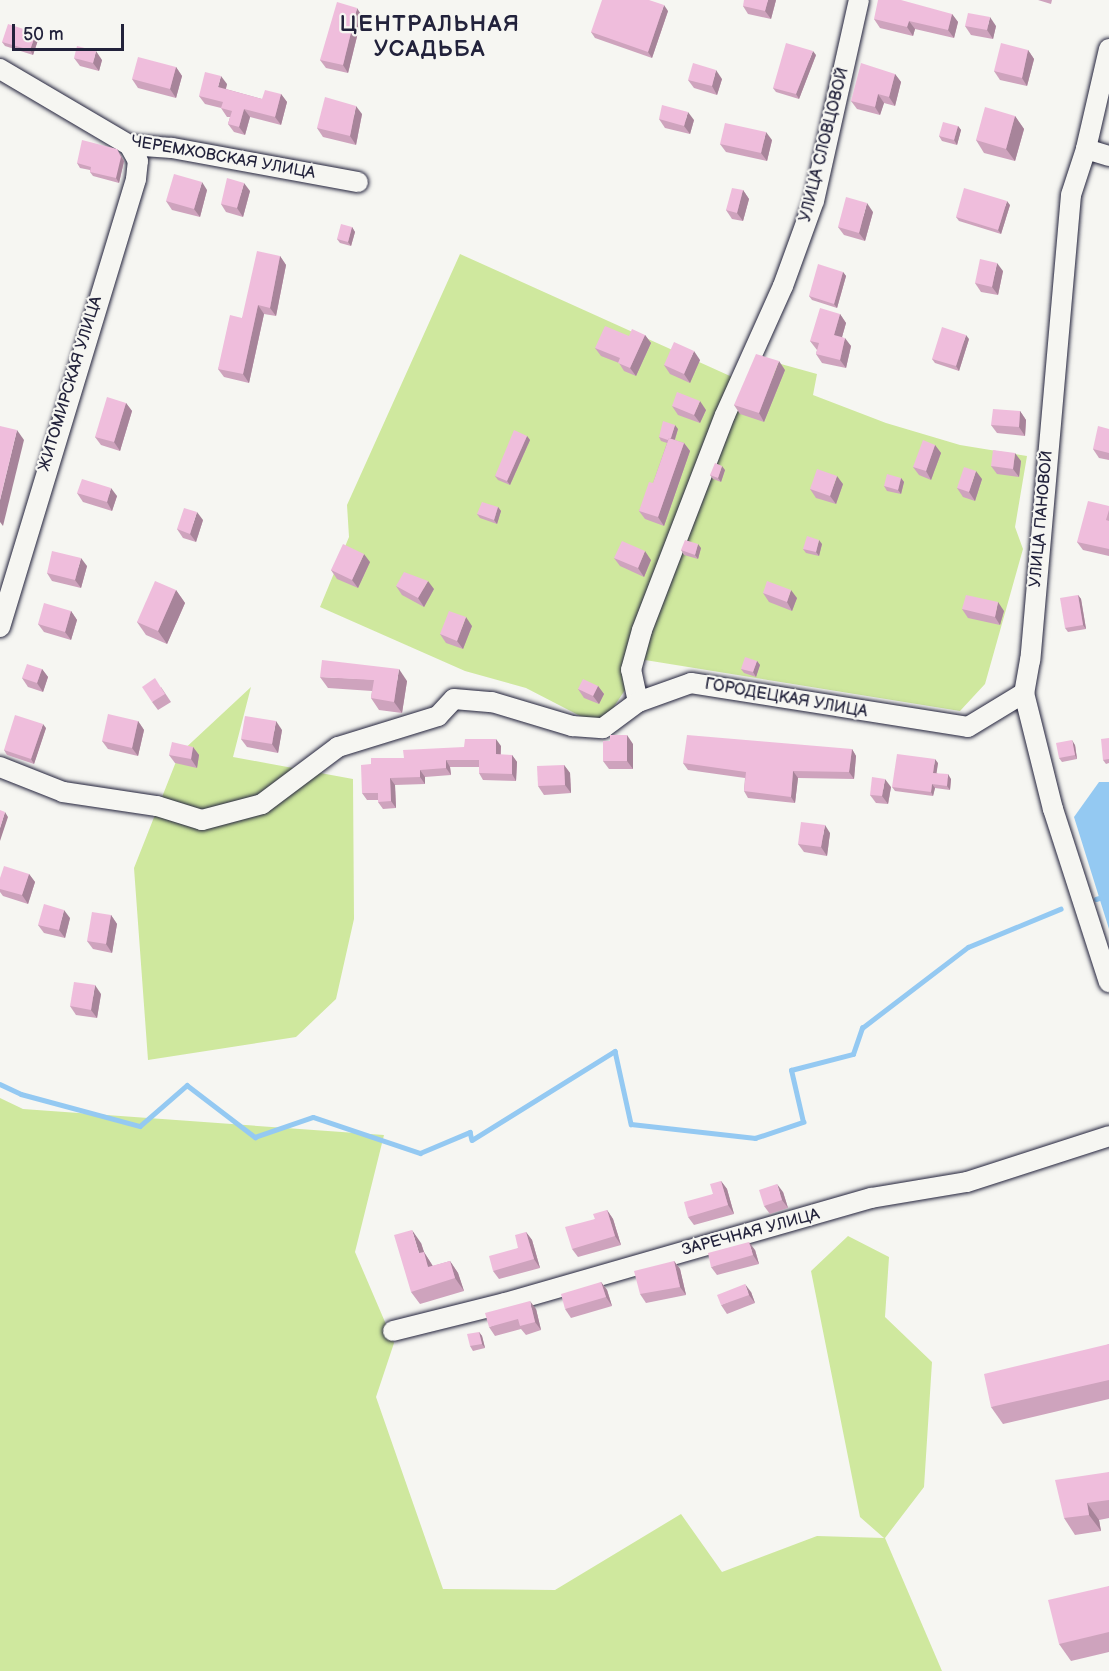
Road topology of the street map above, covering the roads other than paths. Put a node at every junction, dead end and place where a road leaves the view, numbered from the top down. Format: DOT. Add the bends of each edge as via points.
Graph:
graph roads {
  1 [pos="859,0"];
  2 [pos="1109,49"];
  3 [pos="0,69"];
  4 [pos="129,145"];
  5 [pos="1086,149"];
  6 [pos="1109,156"];
  7 [pos="358,182"];
  8 [pos="0,627"];
  9 [pos="1024,693"];
  10 [pos="638,702"];
  11 [pos="0,767"];
  12 [pos="1109,982"];
  13 [pos="1109,1136"];
  14 [pos="393,1330"];
  1 -- 10 [label="street, УЛИЦА СЛОВЦОВОЙ" via="814,201 642,630 631,670"];
  2 -- 5 [label="street, УЛИЦА ПАНОВОЙ"];
  3 -- 4 [label="street, ЧЕРЕМХОВСКАЯ УЛИЦА"];
  4 -- 7 [label="street, ЧЕРЕМХОВСКАЯ УЛИЦА" via="172,148"];
  4 -- 8 [label="street, ЖИТОМИРСКАЯ УЛИЦА" via="138,161 136,179"];
  5 -- 6 [label="street"];
  5 -- 9 [label="street, УЛИЦА ПАНОВОЙ" via="1071,195"];
  9 -- 10 [label="street, ГОРОДЕЦКАЯ УЛИЦА" via="968,727 691,683"];
  9 -- 12 [label="street, УЛИЦА ПАНОВОЙ" via="1053,809"];
  10 -- 11 [label="street, ГОРОДЕЦКАЯ УЛИЦА" via="603,728 572,726 492,702 454,699 438,716 338,747 262,804 202,820 157,806 63,792"];
  13 -- 14 [label="street, ЗАРЕЧНАЯ УЛИЦА" via="967,1182 871,1198 796,1222"];
}
